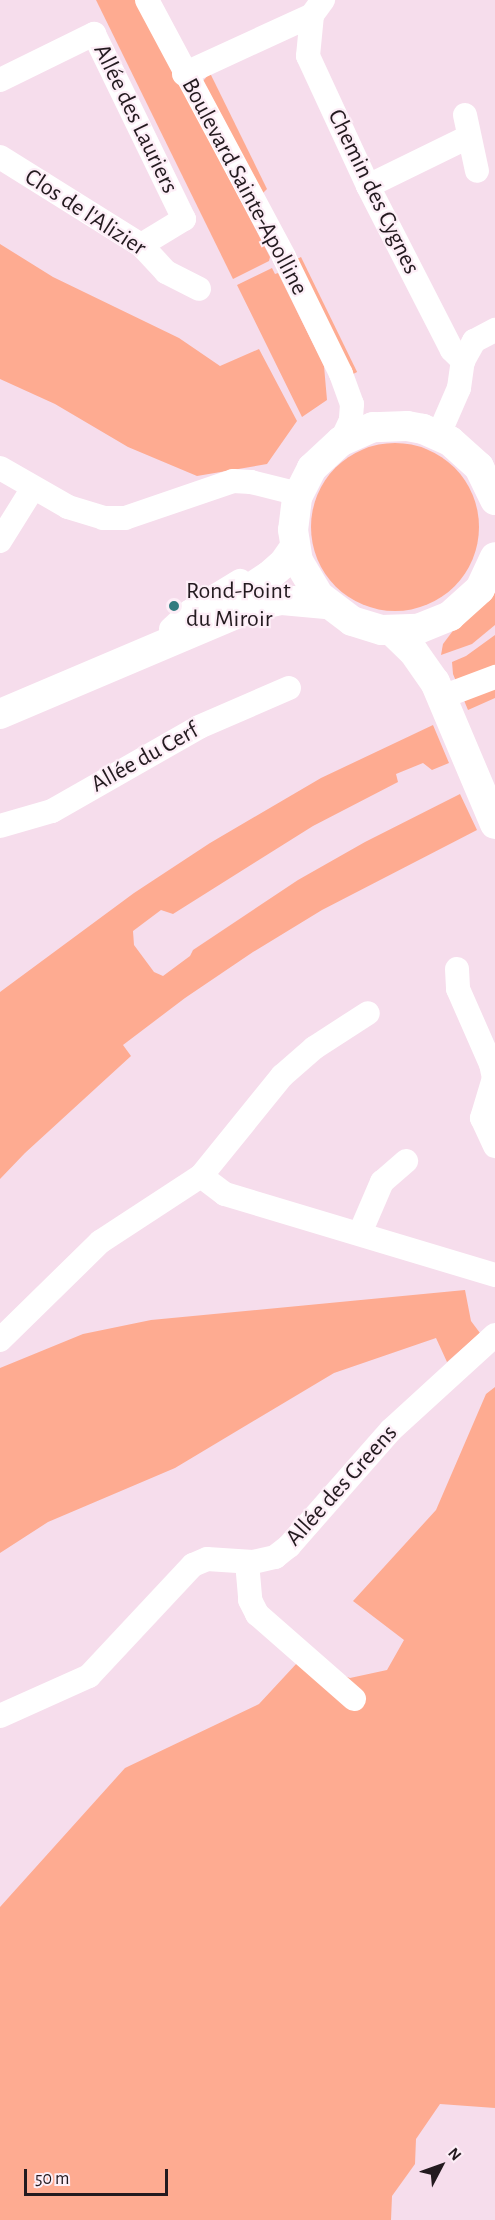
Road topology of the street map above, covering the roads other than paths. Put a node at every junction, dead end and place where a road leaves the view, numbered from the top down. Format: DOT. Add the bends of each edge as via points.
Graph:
graph roads {
  1 [pos="147,0"];
  2 [pos="317,7"];
  3 [pos="184,74"];
  4 [pos="0,80"];
  5 [pos="0,158"];
  6 [pos="477,171"];
  7 [pos="368,186"];
  8 [pos="141,246"];
  9 [pos="199,289"];
  10 [pos="495,330"];
  11 [pos="463,361"];
  12 [pos="341,374"];
  13 [pos="390,425"];
  14 [pos="439,434"];
  15 [pos="341,441"];
  16 [pos="0,468"];
  17 [pos="487,470"];
  18 [pos="33,488"];
  19 [pos="298,494"];
  20 [pos="495,500"];
  21 [pos="294,539"];
  22 [pos="0,541"];
  23 [pos="495,556"];
  24 [pos="326,604"];
  25 [pos="442,621"];
  26 [pos="392,632"];
  27 [pos="495,677"];
  28 [pos="289,688"];
  29 [pos="443,699"];
  30 [pos="0,702"];
  31 [pos="0,714"];
  32 [pos="495,824"];
  33 [pos="0,826"];
  34 [pos="457,969"];
  35 [pos="368,1012"];
  36 [pos="495,1146"];
  37 [pos="406,1161"];
  38 [pos="201,1176"];
  39 [pos="360,1233"];
  40 [pos="495,1275"];
  41 [pos="495,1335"];
  42 [pos="0,1340"];
  43 [pos="247,1562"];
  44 [pos="354,1699"];
  45 [pos="0,1716"];
  1 -- 3 [label="street, Boulevard Sainte-Apolline"];
  2 -- 3 [label="street, Chemin des Cygnes"];
  2 -- 7 [label="street, Chemin des Cygnes" via="308,56"];
  3 -- 12 [label="street, Boulevard Sainte-Apolline" via="284,257"];
  4 -- 8 [label="street, Allée des Lauriers" via="94,34 184,219"];
  5 -- 8 [label="street, Clos de l'Alizier"];
  6 -- 7 [label="street" via="467,126"];
  7 -- 11 [label="street, Chemin des Cygnes" via="452,350"];
  8 -- 9 [label="street, Clos de l'Alizier" via="166,272"];
  10 -- 11 [label="street" via="474,340"];
  11 -- 14 [label="street" via="459,388"];
  12 -- 13 [label="street, Boulevard Sainte-Apolline" via="366,410"];
  12 -- 15 [label="street, Boulevard Sainte-Apolline" via="352,404 351,420"];
  13 -- 14 [label="main road"];
  13 -- 15 [label="main road" via="373,427"];
  14 -- 17 [label="main road"];
  15 -- 19 [label="main road" via="312,468"];
  16 -- 18 [label="street"];
  17 -- 20 [label="main road"];
  18 -- 19 [label="street" via="80,512 116,519 233,481"];
  18 -- 22 [label="street"];
  19 -- 21 [label="main road"];
  21 -- 24 [label="main road" via="307,579"];
  21 -- 30 [label="main road" via="276,570 248,592"];
  23 -- 25 [label="main road" via="474,596"];
  24 -- 26 [label="main road" via="352,621"];
  24 -- 31 [label="main road" via="282,600 255,606"];
  25 -- 26 [label="main road"];
  25 -- 29 [label="main road" via="433,660"];
  26 -- 29 [label="main road" via="413,651"];
  27 -- 29 [label="street"];
  28 -- 33 [label="street, Allée du Cerf" via="199,728 52,811"];
  29 -- 32 [label="main road"];
  34 -- 36 [label="street" via="458,989 494,1078 482,1118"];
  35 -- 38 [label="street" via="314,1048 282,1076"];
  37 -- 39 [label="street" via="382,1182"];
  38 -- 39 [label="street" via="225,1194"];
  38 -- 42 [label="street" via="100,1242"];
  39 -- 40 [label="street"];
  41 -- 43 [label="street, Allée des Greens" via="391,1430 290,1546 275,1557"];
  43 -- 44 [label="street" via="250,1600 257,1614"];
  43 -- 45 [label="street, Allée des Greens" via="207,1559 193,1565 88,1676"];
}
